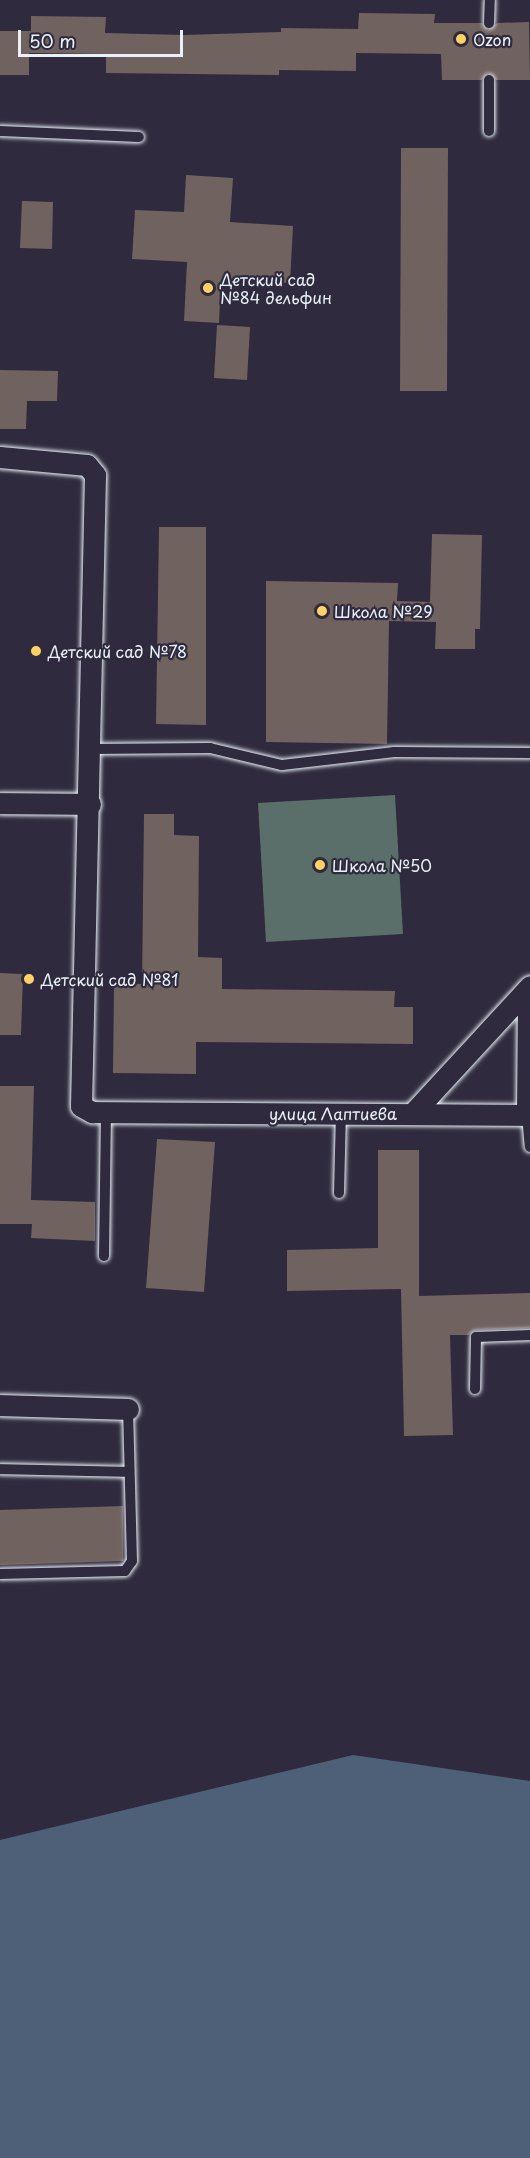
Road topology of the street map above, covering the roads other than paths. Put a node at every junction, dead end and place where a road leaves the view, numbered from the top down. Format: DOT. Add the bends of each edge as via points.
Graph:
graph roads {
  1 [pos="490,0"];
  2 [pos="489,23"];
  3 [pos="489,80"];
  4 [pos="0,131"];
  5 [pos="489,131"];
  6 [pos="139,137"];
  7 [pos="0,457"];
  8 [pos="89,750"];
  9 [pos="530,753"];
  10 [pos="0,803"];
  11 [pos="90,804"];
  12 [pos="529,988"];
  13 [pos="106,1111"];
  14 [pos="341,1113"];
  15 [pos="412,1114"];
  16 [pos="527,1115"];
  17 [pos="530,1147"];
  18 [pos="339,1193"];
  19 [pos="104,1256"];
  20 [pos="530,1335"];
  21 [pos="475,1389"];
  22 [pos="0,1405"];
  23 [pos="128,1408"];
  24 [pos="0,1469"];
  25 [pos="129,1472"];
  26 [pos="0,1574"];
  1 -- 2 [label="lane"];
  3 -- 5 [label="lane"];
  4 -- 6 [label="lane"];
  7 -- 8 [label="street" via="87,465 94,470"];
  8 -- 9 [label="lane" via="210,748 282,765 394,752"];
  8 -- 11 [label="street"];
  10 -- 11 [label="street"];
  11 -- 13 [label="street, улица Лаптиева" via="81,1106 92,1112"];
  12 -- 15 [label="street, улица Лаптиева"];
  12 -- 16 [label="street"];
  13 -- 14 [label="street, улица Лаптиева"];
  13 -- 19 [label="lane"];
  14 -- 15 [label="street, улица Лаптиева"];
  14 -- 18 [label="lane"];
  15 -- 16 [label="street"];
  16 -- 17 [label="lane"];
  20 -- 21 [label="lane" via="476,1337"];
  22 -- 23 [label="street"];
  23 -- 25 [label="lane"];
  24 -- 25 [label="lane"];
  25 -- 26 [label="lane" via="132,1561 125,1572"];
}
